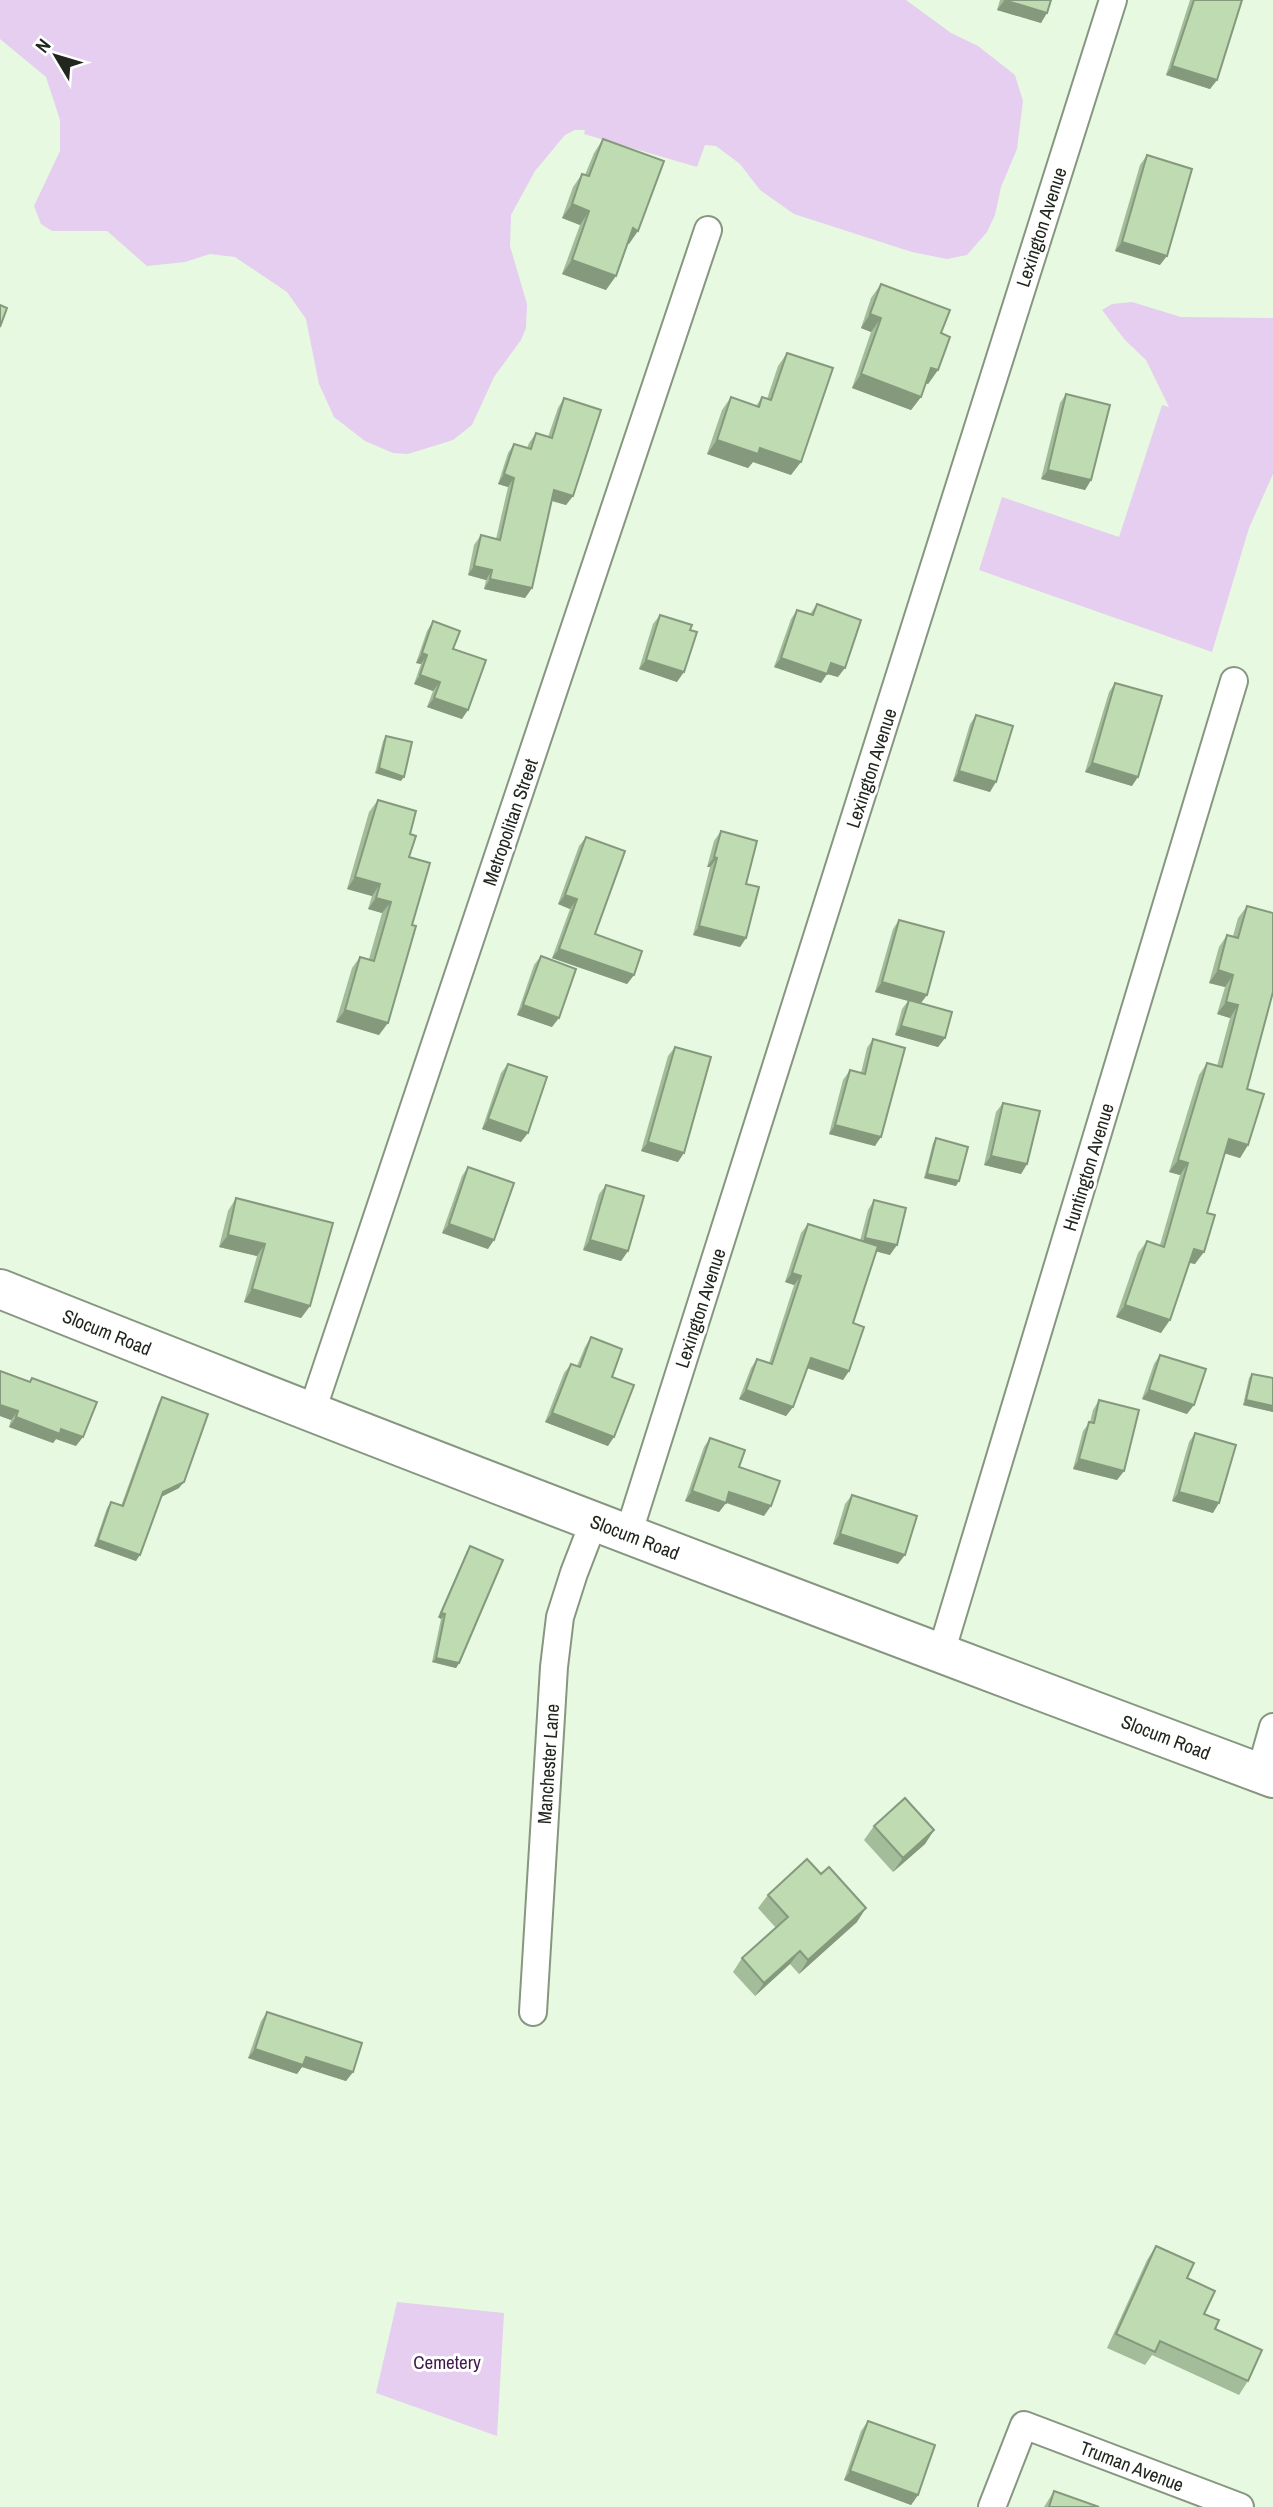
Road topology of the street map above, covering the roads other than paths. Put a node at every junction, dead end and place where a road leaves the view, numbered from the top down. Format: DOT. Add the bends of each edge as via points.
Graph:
graph roads {
  1 [pos="1113,0"];
  2 [pos="708,230"];
  3 [pos="1234,681"];
  4 [pos="0,1289"];
  5 [pos="311,1413"];
  6 [pos="594,1521"];
  7 [pos="628,1535"];
  8 [pos="941,1653"];
  9 [pos="1273,1727"];
  10 [pos="1266,1775"];
  11 [pos="533,2012"];
  12 [pos="992,2507"];
  13 [pos="1240,2507"];
  1 -- 7 [label="street, Lexington Avenue"];
  2 -- 5 [label="street, Metropolitan Street"];
  3 -- 8 [label="street, Huntington Avenue"];
  4 -- 5 [label="main road, Slocum Road"];
  5 -- 6 [label="main road, Slocum Road"];
  6 -- 7 [label="main road, Slocum Road"];
  6 -- 11 [label="street, Manchester Lane" via="561,1617 554,1667"];
  7 -- 8 [label="main road, Slocum Road"];
  8 -- 10 [label="main road, Slocum Road"];
  9 -- 10 [label="street"];
  12 -- 13 [label="street, Truman Avenue" via="1024,2426"];
}
